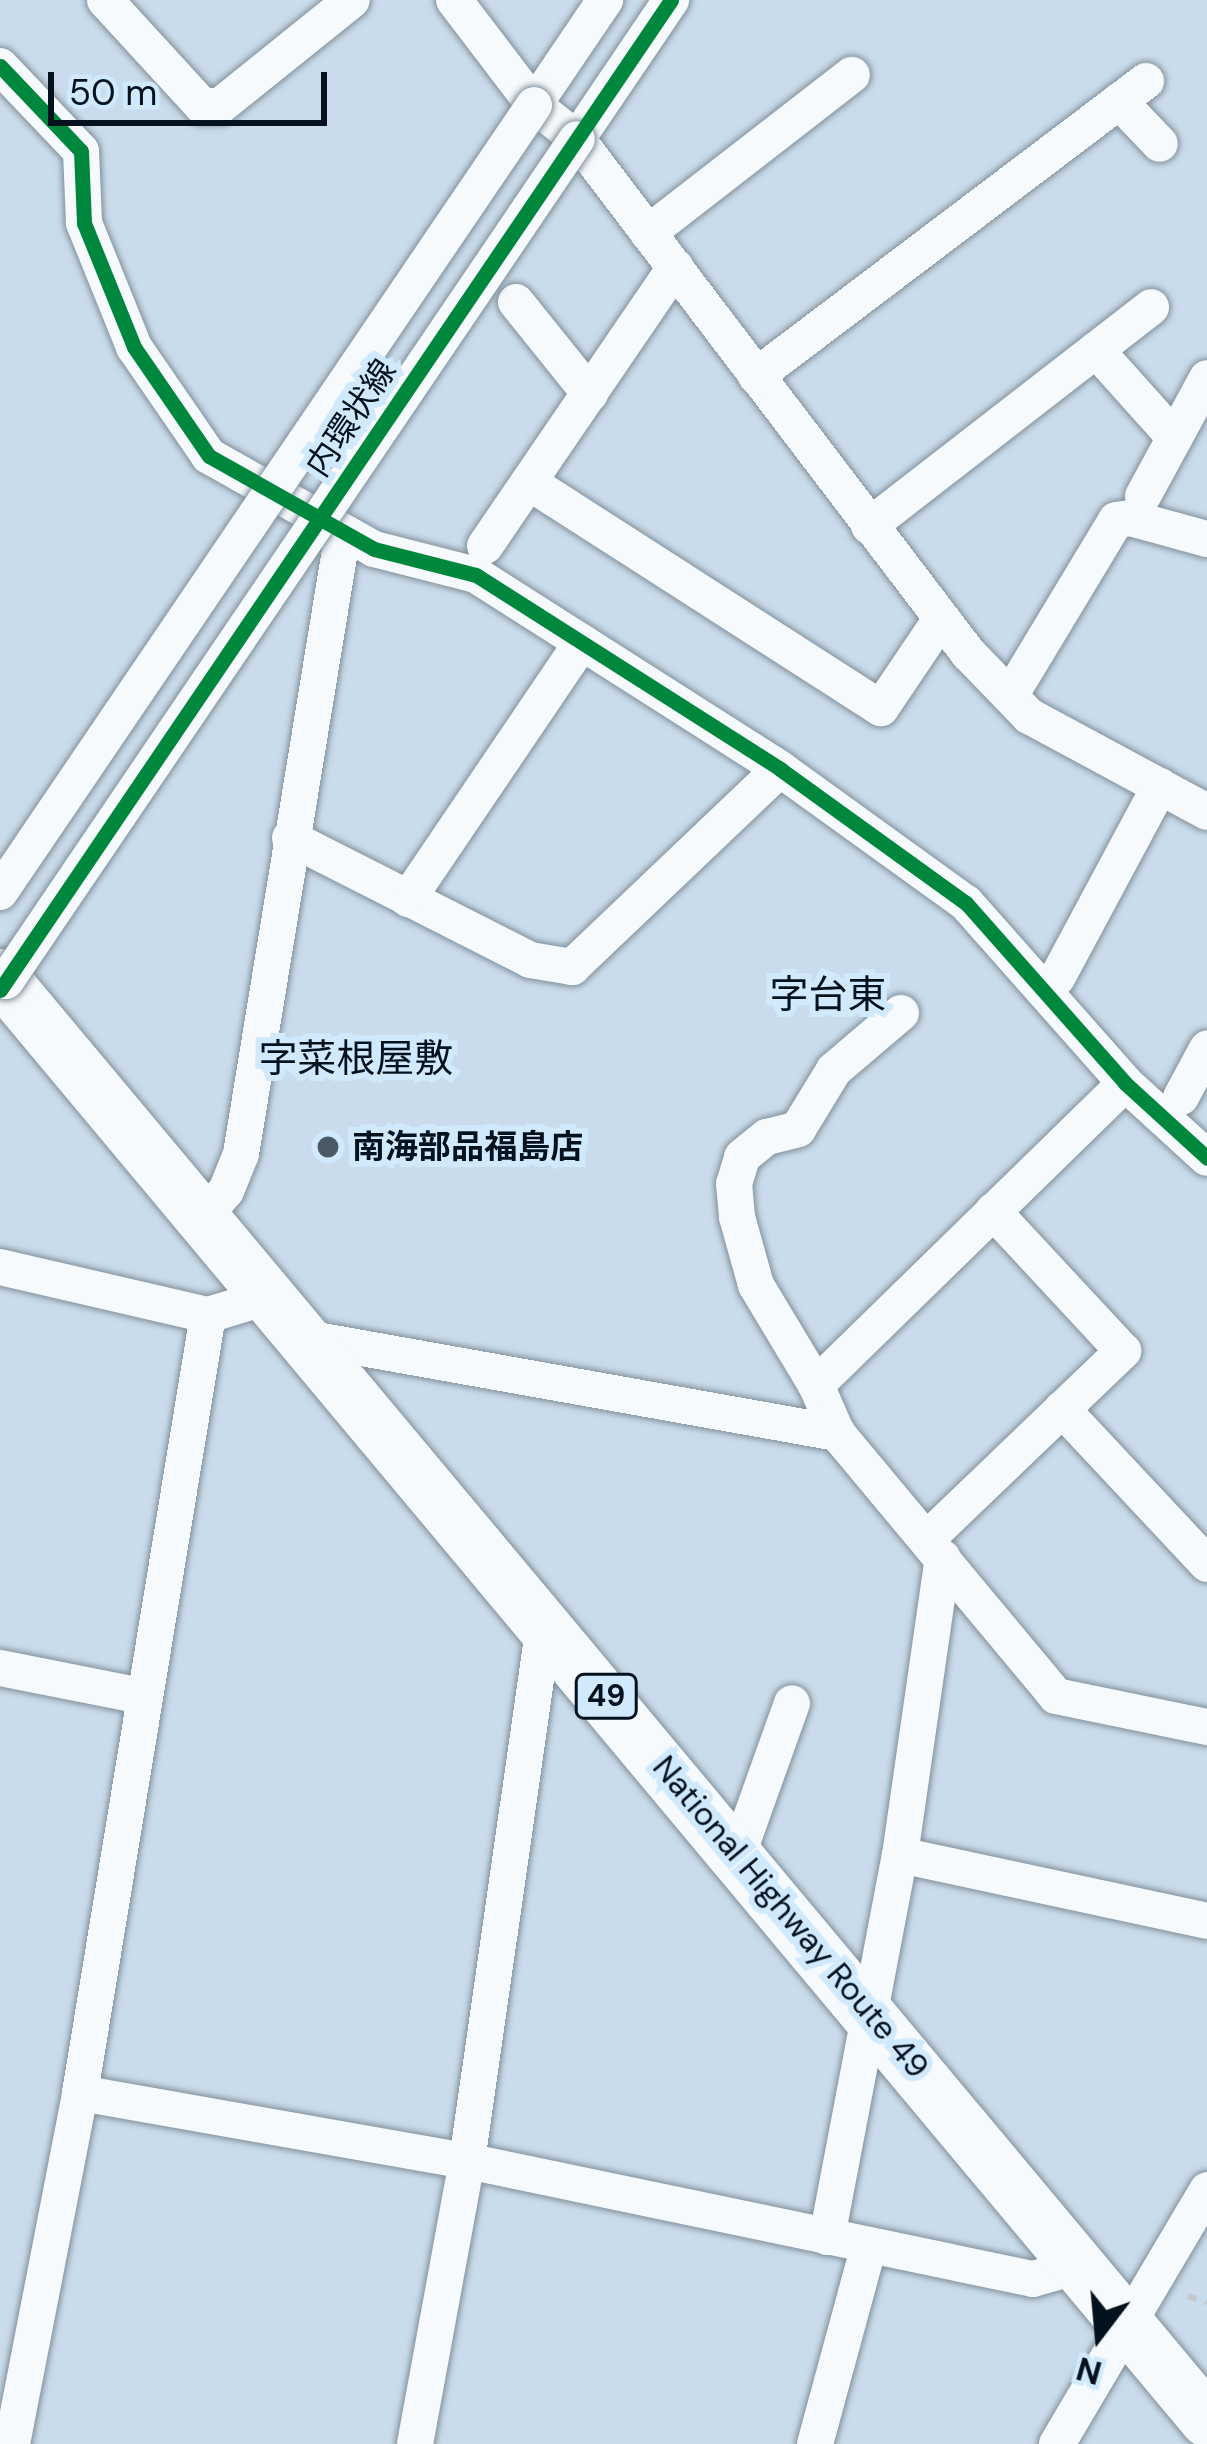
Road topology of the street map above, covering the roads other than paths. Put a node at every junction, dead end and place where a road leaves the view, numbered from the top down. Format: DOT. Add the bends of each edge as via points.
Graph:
graph roads {
  1 [pos="106,0"];
  2 [pos="352,0"];
  3 [pos="454,0"];
  4 [pos="604,0"];
  5 [pos="671,0"];
  6 [pos="0,66"];
  7 [pos="852,75"];
  8 [pos="534,105"];
  9 [pos="577,139"];
  10 [pos="1160,143"];
  11 [pos="648,233"];
  12 [pos="675,267"];
  13 [pos="516,302"];
  14 [pos="1151,308"];
  15 [pos="1096,350"];
  16 [pos="756,376"];
  17 [pos="1207,378"];
  18 [pos="590,394"];
  19 [pos="1174,437"];
  20 [pos="530,483"];
  21 [pos="1143,496"];
  22 [pos="869,526"];
  23 [pos="343,532"];
  24 [pos="1207,539"];
  25 [pos="485,546"];
  26 [pos="941,619"];
  27 [pos="582,642"];
  28 [pos="1010,696"];
  29 [pos="780,769"];
  30 [pos="1160,786"];
  31 [pos="1207,812"];
  32 [pos="290,838"];
  33 [pos="0,892"];
  34 [pos="408,898"];
  35 [pos="1057,978"];
  36 [pos="2,982"];
  37 [pos="901,1013"];
  38 [pos="1207,1049"];
  39 [pos="1124,1083"];
  40 [pos="1181,1096"];
  41 [pos="1207,1158"];
  42 [pos="993,1211"];
  43 [pos="203,1218"];
  44 [pos="0,1267"];
  45 [pos="208,1316"];
  46 [pos="283,1317"];
  47 [pos="816,1385"];
  48 [pos="1063,1408"];
  49 [pos="837,1433"];
  50 [pos="934,1548"];
  51 [pos="1207,1564"];
  52 [pos="544,1624"];
  53 [pos="0,1668"];
  54 [pos="142,1696"];
  55 [pos="792,1703"];
  56 [pos="1207,1727"];
  57 [pos="738,1854"];
  58 [pos="900,1856"];
  59 [pos="1207,1922"];
  60 [pos="873,2015"];
  61 [pos="80,2092"];
  62 [pos="467,2161"];
  63 [pos="1207,2190"];
  64 [pos="826,2236"];
  65 [pos="869,2245"];
  66 [pos="1082,2265"];
  67 [pos="1127,2324"];
  68 [pos="1207,2420"];
  69 [pos="12,2444"];
  70 [pos="415,2444"];
  71 [pos="815,2444"];
  72 [pos="1057,2444"];
  1 -- 2 [label="street" via="202,106 220,106"];
  3 -- 8 [label="street"];
  4 -- 8 [label="street, 内環状線"];
  5 -- 9 [label="street, 内環状線"];
  6 -- 23 [label="street" via="81,151 84,224 134,347 209,455"];
  7 -- 11 [label="street"];
  8 -- 9 [label="street"];
  8 -- 33 [label="street, 内環状線, bridge"];
  9 -- 11 [label="street"];
  9 -- 36 [label="street, 内環状線, bridge"];
  10 -- 16 [label="street" via="1133,91"];
  11 -- 12 [label="street"];
  12 -- 16 [label="street"];
  12 -- 18 [label="street"];
  13 -- 18 [label="street"];
  14 -- 15 [label="street"];
  15 -- 19 [label="street"];
  15 -- 22 [label="street"];
  16 -- 22 [label="street"];
  17 -- 19 [label="street"];
  18 -- 20 [label="street"];
  19 -- 21 [label="street"];
  20 -- 25 [label="street"];
  20 -- 26 [label="street" via="881,708"];
  22 -- 26 [label="street"];
  23 -- 27 [label="street" via="374,549 476,575"];
  23 -- 32 [label="street"];
  24 -- 28 [label="street" via="1115,520"];
  26 -- 28 [label="street"];
  27 -- 29 [label="street"];
  27 -- 34 [label="street"];
  28 -- 30 [label="street" via="1029,716"];
  29 -- 34 [label="street" via="572,967 530,960"];
  29 -- 39 [label="street" via="966,903"];
  30 -- 31 [label="street"];
  30 -- 35 [label="street"];
  32 -- 34 [label="street"];
  32 -- 43 [label="street" via="241,1154"];
  36 -- 43 [label="highway, National Highway Route 49 / 49"];
  37 -- 47 [label="street" via="834,1070 798,1130 767,1137 742,1157 734,1184 756,1286"];
  38 -- 40 [label="street"];
  39 -- 41 [label="street"];
  39 -- 42 [label="street"];
  42 -- 47 [label="street"];
  42 -- 48 [label="street" via="1123,1351"];
  43 -- 46 [label="highway, National Highway Route 49 / 49"];
  44 -- 45 [label="street"];
  45 -- 46 [label="street"];
  45 -- 54 [label="street"];
  46 -- 49 [label="street"];
  46 -- 52 [label="highway, National Highway Route 49 / 49"];
  47 -- 49 [label="street"];
  48 -- 50 [label="street"];
  48 -- 51 [label="street"];
  49 -- 50 [label="street"];
  50 -- 56 [label="street" via="1056,1696"];
  50 -- 58 [label="street"];
  52 -- 57 [label="highway, National Highway Route 49 / 49"];
  52 -- 62 [label="street"];
  53 -- 54 [label="street"];
  54 -- 61 [label="street"];
  55 -- 57 [label="street"];
  57 -- 60 [label="highway, National Highway Route 49 / 49"];
  58 -- 59 [label="street"];
  58 -- 60 [label="street"];
  60 -- 64 [label="street"];
  60 -- 66 [label="highway, National Highway Route 49 / 49"];
  61 -- 62 [label="street"];
  61 -- 69 [label="street"];
  62 -- 64 [label="street"];
  62 -- 70 [label="street"];
  63 -- 67 [label="street"];
  64 -- 65 [label="street"];
  65 -- 66 [label="street" via="1033,2279"];
  65 -- 71 [label="street"];
  66 -- 67 [label="highway, National Highway Route 49 / 49"];
  67 -- 68 [label="highway, National Highway Route 49 / 49"];
  67 -- 72 [label="street"];
}
